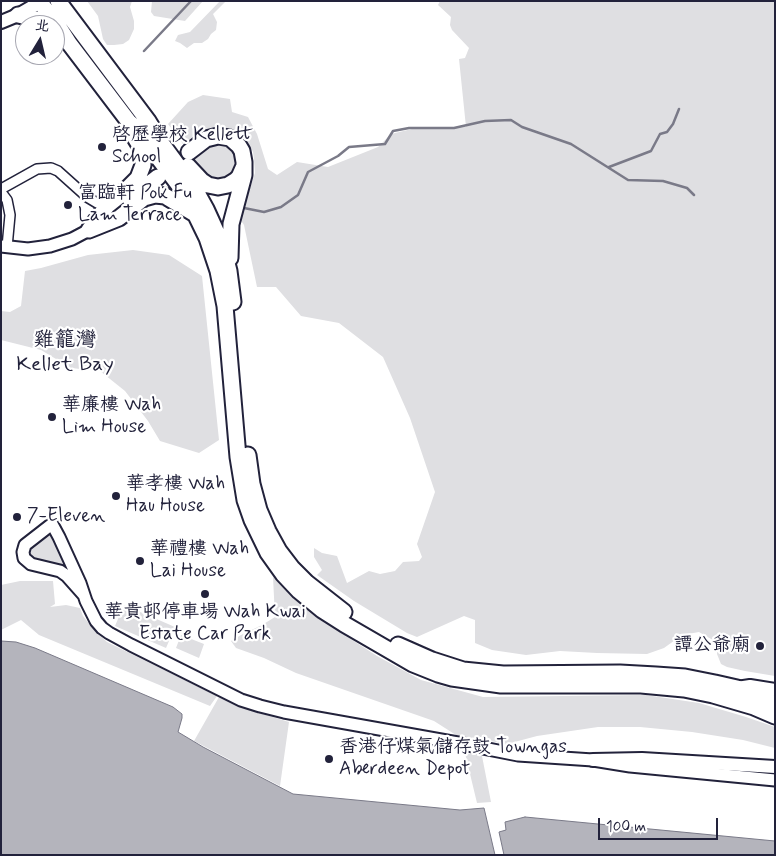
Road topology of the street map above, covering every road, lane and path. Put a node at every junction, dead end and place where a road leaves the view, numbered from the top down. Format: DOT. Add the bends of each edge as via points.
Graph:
graph roads {
  1 [pos="58,1"];
  2 [pos="41,2"];
  3 [pos="18,15"];
  4 [pos="15,16"];
  5 [pos="1,22"];
  6 [pos="65,41"];
  7 [pos="68,43"];
  8 [pos="148,121"];
  9 [pos="129,122"];
  10 [pos="189,152"];
  11 [pos="244,162"];
  12 [pos="158,176"];
  13 [pos="1,190"];
  14 [pos="107,206"];
  15 [pos="196,214"];
  16 [pos="89,230"];
  17 [pos="4,247"];
  18 [pos="230,271"];
  19 [pos="82,594"];
  20 [pos="737,688"];
  21 [pos="775,690"];
  22 [pos="775,704"];
  23 [pos="775,716"];
  24 [pos="593,760"];
  25 [pos="775,768"];
  26 [pos="775,780"];
  1 -- 8 [label="main road"];
  2 -- 3 [label="main road"];
  2 -- 7 [label="main road"];
  4 -- 5 [label="main road"];
  6 -- 7 [label="main road"];
  7 -- 9 [label="main road"];
  8 -- 11 [label="main road" via="208,185 228,185 239,177"];
  8 -- 18 [label="main road" via="206,209"];
  9 -- 14 [label="main road" via="140,146 143,164 138,178"];
  9 -- 15 [label="main road" via="184,192"];
  10 -- 11 [label="main road" via="206,139 224,136 239,146"];
  11 -- 18 [label="main road" via="244,175 231,224"];
  12 -- 16 [label="main road"];
  13 -- 14 [label="street" via="37,169 51,168 97,204"];
  13 -- 17 [label="street" via="10,215"];
  14 -- 16 [label="main road"];
  15 -- 16 [label="main road" via="165,196 155,195 144,198 119,218"];
  15 -- 23 [label="main road" via="215,261 225,306 238,457 245,500 268,553 298,591 344,624 413,664 452,678 501,685 684,689 754,707"];
  16 -- 17 [label="street" via="72,240 50,246 28,249"];
  18 -- 20 [label="main road" via="248,455 256,497 279,551 315,590 349,616 396,644 458,668 515,674 656,675"];
  19 -- 19 [label="street" via="60,571 28,563 24,558 25,545 52,524"];
  19 -- 24 [label="street" via="96,621 109,633 220,690 260,706 518,755"];
  20 -- 21 [label="main road" via="750,686"];
  20 -- 22 [label="main road"];
  24 -- 25 [label="main road" via="642,759"];
  24 -- 26 [label="street"];
}
